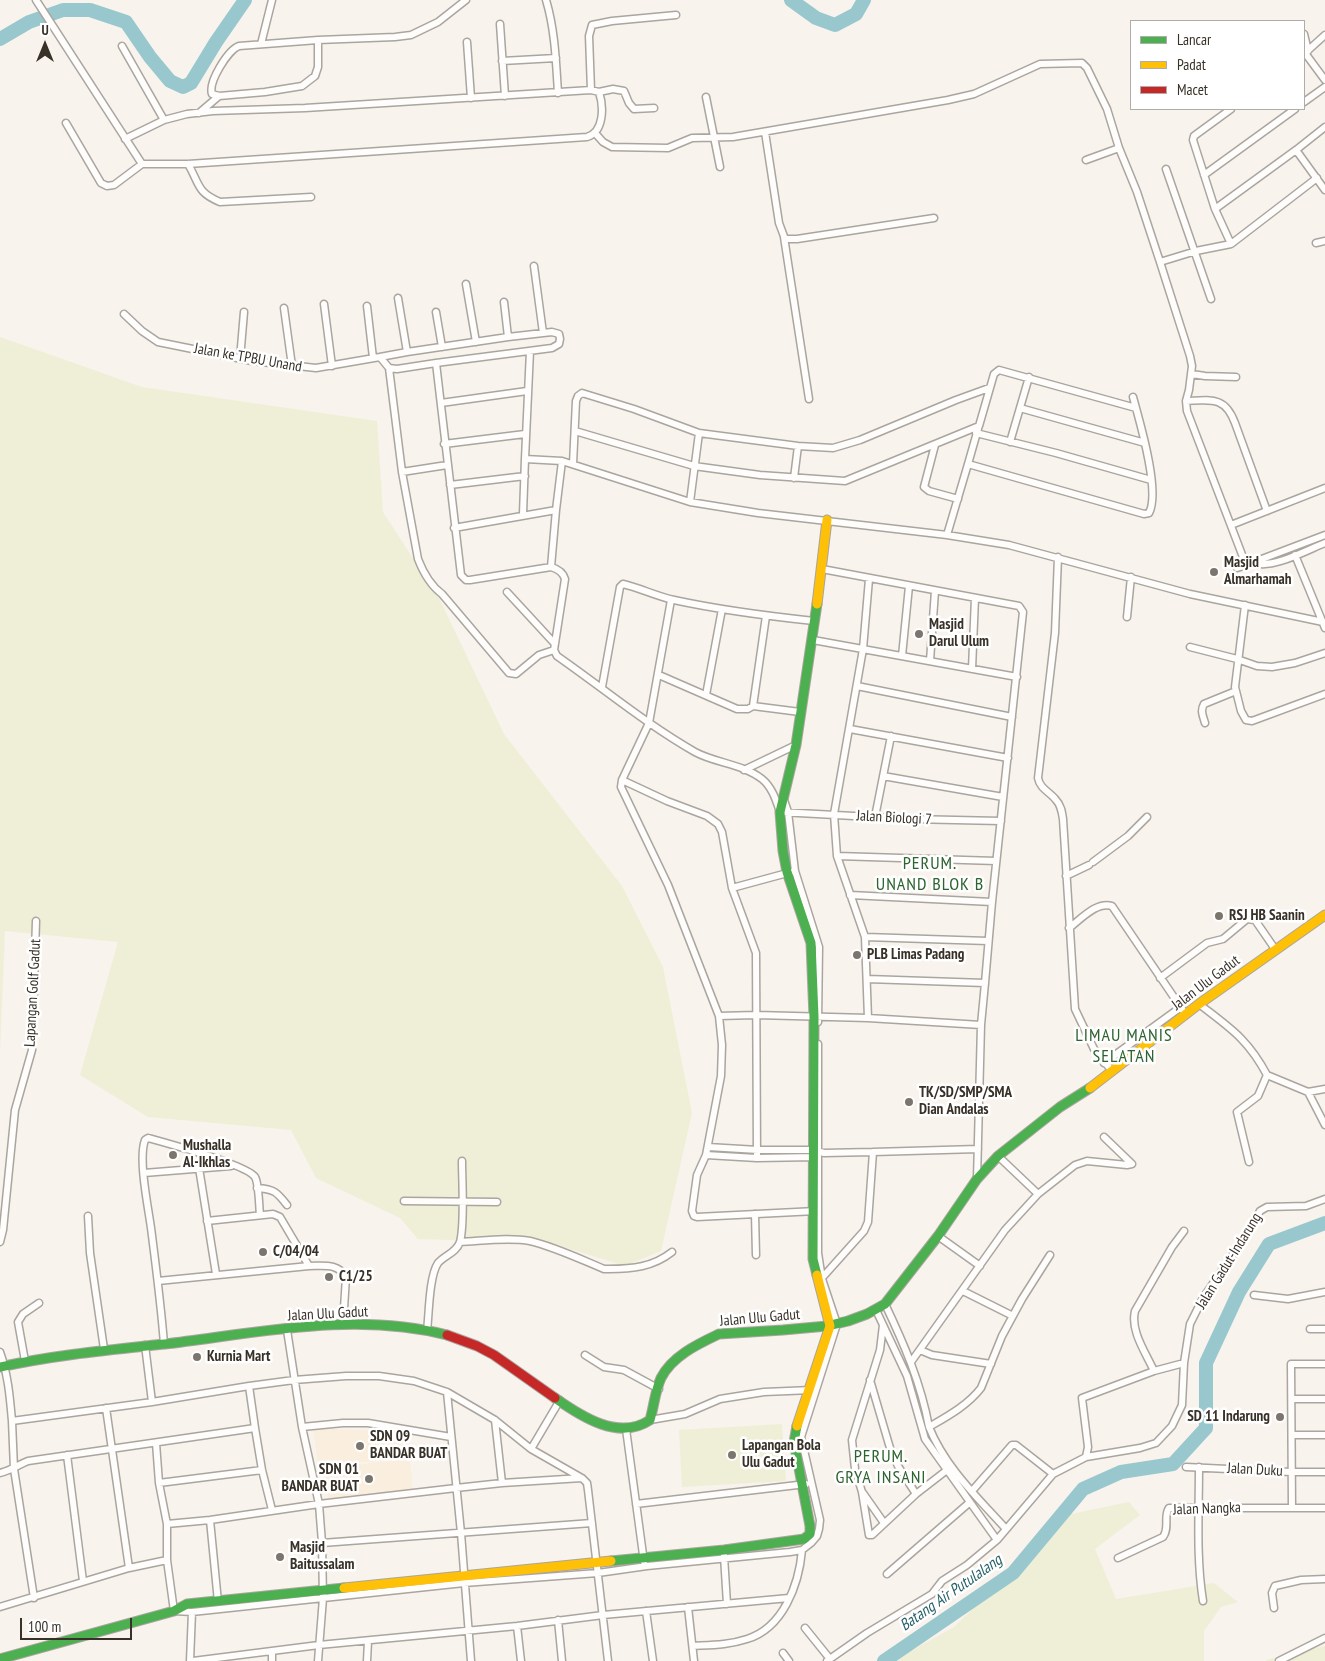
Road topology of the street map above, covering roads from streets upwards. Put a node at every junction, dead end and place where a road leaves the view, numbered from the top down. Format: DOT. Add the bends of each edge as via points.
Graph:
graph roads {
  1 [pos="272,0"];
  2 [pos="466,0"];
  3 [pos="546,0"];
  4 [pos="38,3"];
  5 [pos="676,16"];
  6 [pos="500,24"];
  7 [pos="1325,35"];
  8 [pos="318,40"];
  9 [pos="467,42"];
  10 [pos="261,44"];
  11 [pos="122,46"];
  12 [pos="1305,53"];
  13 [pos="556,58"];
  14 [pos="502,61"];
  15 [pos="1325,80"];
  16 [pos="1325,87"];
  17 [pos="591,90"];
  18 [pos="599,92"];
  19 [pos="558,93"];
  20 [pos="219,96"];
  21 [pos="505,96"];
  22 [pos="706,96"];
  23 [pos="471,98"];
  24 [pos="1305,101"];
  25 [pos="654,108"];
  26 [pos="1230,110"];
  27 [pos="1294,110"];
  28 [pos="198,114"];
  29 [pos="164,120"];
  30 [pos="66,124"];
  31 [pos="1325,127"];
  32 [pos="765,132"];
  33 [pos="595,133"];
  34 [pos="713,138"];
  35 [pos="125,139"];
  36 [pos="1119,148"];
  37 [pos="1296,150"];
  38 [pos="1086,160"];
  39 [pos="142,164"];
  40 [pos="188,164"];
  41 [pos="720,168"];
  42 [pos="1166,169"];
  43 [pos="1204,175"];
  44 [pos="1317,178"];
  45 [pos="1325,190"];
  46 [pos="311,197"];
  47 [pos="1214,209"];
  48 [pos="934,218"];
  49 [pos="784,237"];
  50 [pos="1325,241"];
  51 [pos="1231,244"];
  52 [pos="1316,244"];
  53 [pos="1196,251"];
  54 [pos="1160,262"];
  55 [pos="534,266"];
  56 [pos="466,284"];
  57 [pos="398,298"];
  58 [pos="1211,299"];
  59 [pos="504,302"];
  60 [pos="324,304"];
  61 [pos="367,306"];
  62 [pos="284,308"];
  63 [pos="244,312"];
  64 [pos="436,312"];
  65 [pos="124,314"];
  66 [pos="543,333"];
  67 [pos="508,337"];
  68 [pos="476,342"];
  69 [pos="442,347"];
  70 [pos="530,351"];
  71 [pos="407,352"];
  72 [pos="376,358"];
  73 [pos="240,359"];
  74 [pos="436,363"];
  75 [pos="292,366"];
  76 [pos="332,366"];
  77 [pos="389,368"];
  78 [pos="1192,374"];
  79 [pos="1029,377"];
  80 [pos="1236,377"];
  81 [pos="989,388"];
  82 [pos="528,391"];
  83 [pos="1133,396"];
  84 [pos="809,399"];
  85 [pos="1186,400"];
  86 [pos="441,402"];
  87 [pos="1020,408"];
  88 [pos="1136,408"];
  89 [pos="977,430"];
  90 [pos="575,431"];
  91 [pos="699,433"];
  92 [pos="525,434"];
  93 [pos="1010,442"];
  94 [pos="1145,443"];
  95 [pos="444,444"];
  96 [pos="935,444"];
  97 [pos="798,446"];
  98 [pos="525,460"];
  99 [pos="562,461"];
  100 [pos="573,464"];
  101 [pos="968,464"];
  102 [pos="447,465"];
  103 [pos="694,466"];
  104 [pos="402,472"];
  105 [pos="524,476"];
  106 [pos="794,478"];
  107 [pos="1151,480"];
  108 [pos="450,485"];
  109 [pos="1325,488"];
  110 [pos="958,499"];
  111 [pos="690,502"];
  112 [pos="556,510"];
  113 [pos="1268,511"];
  114 [pos="523,514"];
  115 [pos="828,520"];
  116 [pos="1231,525"];
  117 [pos="454,528"];
  118 [pos="947,535"];
  119 [pos="1325,535"];
  120 [pos="1325,543"];
  121 [pos="1295,555"];
  122 [pos="1058,557"];
  123 [pos="1255,563"];
  124 [pos="1246,565"];
  125 [pos="551,567"];
  126 [pos="1236,568"];
  127 [pos="822,570"];
  128 [pos="1131,577"];
  129 [pos="869,579"];
  130 [pos="909,586"];
  131 [pos="507,592"];
  132 [pos="935,592"];
  133 [pos="975,598"];
  134 [pos="672,600"];
  135 [pos="1245,605"];
  136 [pos="722,609"];
  137 [pos="766,616"];
  138 [pos="1126,616"];
  139 [pos="814,621"];
  140 [pos="1324,625"];
  141 [pos="813,640"];
  142 [pos="1190,646"];
  143 [pos="554,647"];
  144 [pos="863,649"];
  145 [pos="1325,653"];
  146 [pos="902,656"];
  147 [pos="1237,659"];
  148 [pos="930,662"];
  149 [pos="972,669"];
  150 [pos="659,675"];
  151 [pos="1017,677"];
  152 [pos="857,686"];
  153 [pos="602,687"];
  154 [pos="1236,691"];
  155 [pos="1325,694"];
  156 [pos="706,696"];
  157 [pos="753,706"];
  158 [pos="800,712"];
  159 [pos="1012,716"];
  160 [pos="649,723"];
  161 [pos="1205,723"];
  162 [pos="850,728"];
  163 [pos="891,736"];
  164 [pos="796,745"];
  165 [pos="1008,758"];
  166 [pos="744,770"];
  167 [pos="883,776"];
  168 [pos="622,780"];
  169 [pos="1003,797"];
  170 [pos="784,812"];
  171 [pos="834,814"];
  172 [pos="875,817"];
  173 [pos="1147,817"];
  174 [pos="1001,821"];
  175 [pos="838,856"];
  176 [pos="996,861"];
  177 [pos="791,872"];
  178 [pos="1066,876"];
  179 [pos="732,888"];
  180 [pos="850,895"];
  181 [pos="992,902"];
  182 [pos="1325,914"];
  183 [pos="36,921"];
  184 [pos="1070,928"];
  185 [pos="865,937"];
  186 [pos="988,941"];
  187 [pos="1275,949"];
  188 [pos="1160,978"];
  189 [pos="867,979"];
  190 [pos="985,983"];
  191 [pos="1199,1004"];
  192 [pos="1184,1011"];
  193 [pos="756,1015"];
  194 [pos="719,1016"];
  195 [pos="816,1017"];
  196 [pos="868,1018"];
  197 [pos="981,1025"];
  198 [pos="1104,1063"];
  199 [pos="1112,1071"];
  200 [pos="1267,1075"];
  201 [pos="1325,1089"];
  202 [pos="1308,1092"];
  203 [pos="1325,1125"];
  204 [pos="1104,1137"];
  205 [pos="708,1147"];
  206 [pos="978,1148"];
  207 [pos="758,1150"];
  208 [pos="872,1152"];
  209 [pos="817,1154"];
  210 [pos="706,1155"];
  211 [pos="998,1156"];
  212 [pos="757,1158"];
  213 [pos="462,1161"];
  214 [pos="1249,1162"];
  215 [pos="235,1166"];
  216 [pos="199,1168"];
  217 [pos="144,1172"];
  218 [pos="977,1179"];
  219 [pos="257,1188"];
  220 [pos="1038,1194"];
  221 [pos="1325,1199"];
  222 [pos="404,1200"];
  223 [pos="462,1202"];
  224 [pos="497,1202"];
  225 [pos="287,1205"];
  226 [pos="816,1211"];
  227 [pos="755,1214"];
  228 [pos="88,1216"];
  229 [pos="260,1216"];
  230 [pos="207,1221"];
  231 [pos="1184,1231"];
  232 [pos="938,1236"];
  233 [pos="0,1242"];
  234 [pos="460,1242"];
  235 [pos="672,1252"];
  236 [pos="1050,1255"];
  237 [pos="756,1256"];
  238 [pos="309,1266"];
  239 [pos="980,1266"];
  240 [pos="216,1274"];
  241 [pos="158,1280"];
  242 [pos="820,1280"];
  243 [pos="963,1291"];
  244 [pos="1325,1292"];
  245 [pos="1254,1295"];
  246 [pos="39,1303"];
  247 [pos="885,1304"];
  248 [pos="876,1310"];
  249 [pos="1013,1316"];
  250 [pos="343,1324"];
  251 [pos="833,1325"];
  252 [pos="883,1325"];
  253 [pos="1310,1329"];
  254 [pos="1325,1329"];
  255 [pos="287,1330"];
  256 [pos="426,1332"];
  257 [pos="164,1344"];
  258 [pos="145,1345"];
  259 [pos="104,1350"];
  260 [pos="920,1350"];
  261 [pos="0,1352"];
  262 [pos="585,1355"];
  263 [pos="25,1362"];
  264 [pos="911,1362"];
  265 [pos="1184,1363"];
  266 [pos="991,1364"];
  267 [pos="1325,1364"];
  268 [pos="3,1367"];
  269 [pos="1154,1371"];
  270 [pos="294,1380"];
  271 [pos="870,1380"];
  272 [pos="249,1386"];
  273 [pos="659,1388"];
  274 [pos="813,1390"];
  275 [pos="447,1392"];
  276 [pos="1292,1399"];
  277 [pos="1325,1399"];
  278 [pos="560,1400"];
  279 [pos="152,1402"];
  280 [pos="106,1408"];
  281 [pos="495,1420"];
  282 [pos="650,1420"];
  283 [pos="12,1421"];
  284 [pos="302,1427"];
  285 [pos="930,1427"];
  286 [pos="255,1428"];
  287 [pos="626,1429"];
  288 [pos="1292,1435"];
  289 [pos="1325,1435"];
  290 [pos="451,1437"];
  291 [pos="156,1443"];
  292 [pos="112,1448"];
  293 [pos="531,1449"];
  294 [pos="67,1455"];
  295 [pos="1086,1457"];
  296 [pos="1186,1467"];
  297 [pos="1200,1467"];
  298 [pos="14,1469"];
  299 [pos="262,1470"];
  300 [pos="947,1470"];
  301 [pos="1292,1472"];
  302 [pos="1325,1472"];
  303 [pos="0,1473"];
  304 [pos="1053,1474"];
  305 [pos="582,1478"];
  306 [pos="160,1483"];
  307 [pos="502,1483"];
  308 [pos="806,1484"];
  309 [pos="456,1488"];
  310 [pos="972,1490"];
  311 [pos="862,1492"];
  312 [pos="916,1494"];
  313 [pos="969,1502"];
  314 [pos="319,1504"];
  315 [pos="636,1504"];
  316 [pos="1199,1507"];
  317 [pos="1292,1508"];
  318 [pos="1325,1508"];
  319 [pos="272,1510"];
  320 [pos="210,1520"];
  321 [pos="592,1523"];
  322 [pos="884,1523"];
  323 [pos="167,1524"];
  324 [pos="1006,1530"];
  325 [pos="461,1533"];
  326 [pos="997,1540"];
  327 [pos="322,1543"];
  328 [pos="802,1550"];
  329 [pos="724,1554"];
  330 [pos="1118,1558"];
  331 [pos="168,1560"];
  332 [pos="644,1562"];
  333 [pos="129,1568"];
  334 [pos="598,1569"];
  335 [pos="887,1574"];
  336 [pos="1325,1579"];
  337 [pos="464,1580"];
  338 [pos="83,1581"];
  339 [pos="322,1595"];
  340 [pos="34,1598"];
  341 [pos="789,1598"];
  342 [pos="1203,1601"];
  343 [pos="218,1602"];
  344 [pos="727,1604"];
  345 [pos="0,1607"];
  346 [pos="688,1607"];
  347 [pos="1274,1608"];
  348 [pos="174,1611"];
  349 [pos="646,1611"];
  350 [pos="192,1612"];
  351 [pos="603,1615"];
  352 [pos="558,1620"];
  353 [pos="517,1626"];
  354 [pos="805,1628"];
  355 [pos="469,1631"];
  356 [pos="1325,1638"];
  357 [pos="368,1641"];
  358 [pos="319,1646"];
  359 [pos="693,1646"];
  360 [pos="272,1651"];
  361 [pos="783,1653"];
  362 [pos="17,1658"];
  363 [pos="230,1658"];
  364 [pos="0,1659"];
  365 [pos="829,1660"];
  366 [pos="191,1661"];
  367 [pos="272,1661"];
  368 [pos="318,1661"];
  369 [pos="367,1661"];
  370 [pos="472,1661"];
  371 [pos="521,1661"];
  372 [pos="562,1661"];
  373 [pos="608,1661"];
  374 [pos="653,1661"];
  375 [pos="694,1661"];
  376 [pos="789,1661"];
  377 [pos="1279,1661"];
  1 -- 10 [label="street"];
  2 -- 8 [label="street" via="438,22 411,35"];
  3 -- 13 [label="street"];
  4 -- 35 [label="street"];
  5 -- 17 [label="street" via="592,25 589,36"];
  6 -- 14 [label="street"];
  7 -- 12 [label="street"];
  8 -- 10 [label="street"];
  8 -- 20 [label="street" via="315,76 302,86"];
  9 -- 23 [label="street"];
  10 -- 20 [label="street" via="239,46 229,53 211,84 212,94"];
  11 -- 29 [label="street"];
  12 -- 15 [label="street"];
  13 -- 14 [label="street"];
  13 -- 19 [label="street"];
  14 -- 21 [label="street"];
  16 -- 24 [label="street"];
  17 -- 18 [label="street"];
  17 -- 19 [label="street"];
  18 -- 25 [label="street" via="622,89 634,108"];
  18 -- 33 [label="street" via="601,120"];
  19 -- 21 [label="street"];
  20 -- 28 [label="street"];
  21 -- 23 [label="street"];
  22 -- 34 [label="street"];
  23 -- 28 [label="street"];
  26 -- 43 [label="street" via="1194,136"];
  27 -- 43 [label="street"];
  28 -- 29 [label="street"];
  29 -- 35 [label="street"];
  30 -- 39 [label="street" via="100,183 114,185"];
  31 -- 37 [label="street"];
  32 -- 34 [label="street"];
  32 -- 36 [label="street" via="948,100 987,89 1040,64 1078,62 1087,68 1107,108"];
  32 -- 49 [label="street"];
  33 -- 34 [label="street" via="612,147 657,149 675,146 692,138"];
  33 -- 40 [label="street" via="587,138"];
  34 -- 41 [label="street"];
  35 -- 39 [label="street"];
  36 -- 38 [label="street"];
  36 -- 54 [label="street"];
  37 -- 44 [label="street"];
  37 -- 47 [label="street"];
  39 -- 40 [label="street"];
  40 -- 46 [label="street" via="201,191 220,202"];
  42 -- 53 [label="street"];
  43 -- 47 [label="street"];
  44 -- 45 [label="street"];
  44 -- 51 [label="street"];
  47 -- 51 [label="street"];
  48 -- 49 [label="street" via="797,239"];
  49 -- 84 [label="street"];
  50 -- 52 [label="street"];
  51 -- 53 [label="street"];
  53 -- 54 [label="street"];
  53 -- 58 [label="street"];
  54 -- 78 [label="street" via="1190,356"];
  55 -- 66 [label="street"];
  56 -- 68 [label="street"];
  57 -- 71 [label="street"];
  59 -- 67 [label="street"];
  60 -- 76 [label="street"];
  61 -- 72 [label="street"];
  62 -- 75 [label="street"];
  63 -- 73 [label="street"];
  64 -- 69 [label="street"];
  65 -- 73 [label="street, Jalan ke TPBU Unand" via="158,342"];
  66 -- 67 [label="street, Jalan ke TPBU Unand"];
  66 -- 70 [label="street" via="559,334 559,344"];
  67 -- 68 [label="street, Jalan ke TPBU Unand"];
  68 -- 69 [label="street, Jalan ke TPBU Unand"];
  69 -- 71 [label="street, Jalan ke TPBU Unand"];
  70 -- 74 [label="street"];
  70 -- 82 [label="street"];
  71 -- 72 [label="street, Jalan ke TPBU Unand"];
  72 -- 76 [label="street, Jalan ke TPBU Unand"];
  72 -- 77 [label="street"];
  73 -- 75 [label="street, Jalan ke TPBU Unand"];
  74 -- 77 [label="street"];
  74 -- 86 [label="street"];
  75 -- 76 [label="street, Jalan ke TPBU Unand"];
  77 -- 104 [label="street"];
  78 -- 80 [label="street"];
  78 -- 85 [label="street"];
  79 -- 81 [label="street" via="1000,370 994,374"];
  79 -- 87 [label="street"];
  79 -- 88 [label="street"];
  81 -- 89 [label="street"];
  81 -- 97 [label="street" via="839,447"];
  82 -- 86 [label="street"];
  82 -- 92 [label="street"];
  83 -- 88 [label="street"];
  85 -- 113 [label="street" via="1218,400 1228,409"];
  85 -- 116 [label="street" via="1187,411"];
  86 -- 95 [label="street"];
  87 -- 93 [label="street"];
  87 -- 94 [label="street"];
  88 -- 94 [label="street"];
  89 -- 93 [label="street"];
  89 -- 96 [label="street"];
  89 -- 101 [label="street"];
  90 -- 91 [label="street" via="576,401 585,393"];
  90 -- 100 [label="street"];
  90 -- 103 [label="street"];
  91 -- 97 [label="street"];
  91 -- 103 [label="street"];
  92 -- 95 [label="street"];
  92 -- 98 [label="street"];
  93 -- 107 [label="street"];
  94 -- 107 [label="street"];
  95 -- 102 [label="street"];
  96 -- 106 [label="street" via="845,481"];
  96 -- 110 [label="street" via="924,487"];
  97 -- 106 [label="street"];
  98 -- 99 [label="street"];
  98 -- 105 [label="street"];
  99 -- 100 [label="street"];
  99 -- 112 [label="street"];
  100 -- 111 [label="street"];
  101 -- 107 [label="street" via="1144,514 1152,506"];
  101 -- 110 [label="street"];
  102 -- 104 [label="street"];
  102 -- 108 [label="street"];
  103 -- 106 [label="street"];
  103 -- 111 [label="street"];
  104 -- 143 [label="street" via="418,559 434,587 509,673 516,674"];
  105 -- 108 [label="street"];
  105 -- 114 [label="street"];
  108 -- 117 [label="street"];
  109 -- 113 [label="street"];
  110 -- 118 [label="street"];
  111 -- 115 [label="street"];
  112 -- 114 [label="street"];
  112 -- 125 [label="street"];
  113 -- 116 [label="street"];
  114 -- 117 [label="street"];
  115 -- 118 [label="street"];
  115 -- 127 [label="street"];
  116 -- 124 [label="street"];
  117 -- 125 [label="street" via="461,575 466,580"];
  118 -- 122 [label="street"];
  119 -- 123 [label="street"];
  120 -- 121 [label="street"];
  121 -- 123 [label="street" via="1266,565"];
  121 -- 140 [label="street"];
  122 -- 128 [label="street"];
  122 -- 178 [label="street" via="1055,633 1038,778 1042,787 1056,798 1064,819"];
  123 -- 124 [label="street"];
  124 -- 126 [label="street"];
  125 -- 143 [label="street" via="564,575 565,580"];
  127 -- 129 [label="street"];
  127 -- 139 [label="street"];
  128 -- 135 [label="street"];
  128 -- 138 [label="street"];
  129 -- 130 [label="street"];
  129 -- 144 [label="street"];
  130 -- 132 [label="street"];
  130 -- 146 [label="street"];
  131 -- 143 [label="street"];
  132 -- 133 [label="street"];
  132 -- 148 [label="street"];
  133 -- 149 [label="street"];
  133 -- 151 [label="street" via="1019,606 1023,612"];
  134 -- 136 [label="street"];
  134 -- 150 [label="street"];
  134 -- 153 [label="street" via="621,585"];
  135 -- 140 [label="street"];
  135 -- 147 [label="street"];
  136 -- 137 [label="street"];
  136 -- 156 [label="street"];
  137 -- 139 [label="street"];
  137 -- 157 [label="street"];
  139 -- 141 [label="street"];
  141 -- 144 [label="street"];
  141 -- 158 [label="street"];
  142 -- 147 [label="street"];
  143 -- 153 [label="street" via="557,656"];
  144 -- 146 [label="street"];
  144 -- 152 [label="street"];
  145 -- 147 [label="street" via="1272,668"];
  146 -- 148 [label="street"];
  147 -- 154 [label="street"];
  148 -- 149 [label="street"];
  149 -- 151 [label="street"];
  150 -- 156 [label="street"];
  150 -- 160 [label="street"];
  151 -- 159 [label="street"];
  152 -- 159 [label="street"];
  152 -- 162 [label="street"];
  153 -- 160 [label="street"];
  154 -- 155 [label="street" via="1241,711 1249,721"];
  154 -- 161 [label="street" via="1204,704"];
  156 -- 157 [label="street" via="737,709"];
  157 -- 158 [label="street"];
  158 -- 164 [label="street"];
  159 -- 165 [label="street"];
  160 -- 166 [label="street" via="697,753"];
  160 -- 168 [label="street"];
  162 -- 163 [label="street"];
  162 -- 171 [label="street"];
  163 -- 165 [label="street"];
  163 -- 167 [label="street"];
  164 -- 166 [label="street"];
  164 -- 170 [label="street"];
  165 -- 169 [label="street"];
  166 -- 170 [label="street" via="762,779"];
  167 -- 169 [label="street"];
  167 -- 172 [label="street"];
  168 -- 179 [label="street" via="707,816 718,824"];
  168 -- 194 [label="street" via="622,790 668,885"];
  169 -- 174 [label="street"];
  170 -- 171 [label="street, Jalan Biologi 7"];
  170 -- 177 [label="street" via="783,850"];
  171 -- 172 [label="street, Jalan Biologi 7"];
  171 -- 175 [label="street"];
  172 -- 174 [label="street, Jalan Biologi 7"];
  173 -- 178 [label="street" via="1091,864"];
  174 -- 176 [label="street"];
  175 -- 176 [label="street"];
  175 -- 180 [label="street"];
  176 -- 181 [label="street"];
  177 -- 179 [label="street"];
  177 -- 195 [label="street" via="811,943"];
  178 -- 184 [label="street"];
  179 -- 193 [label="street" via="756,953"];
  180 -- 181 [label="street"];
  180 -- 185 [label="street"];
  181 -- 186 [label="street"];
  182 -- 187 [label="street, Jalan Ulu Gadut"];
  183 -- 233 [label="street, Lapangan Golf Gadut" via="32,1050 15,1110"];
  184 -- 188 [label="street" via="1099,906 1112,906"];
  184 -- 198 [label="street" via="1075,1010"];
  185 -- 186 [label="street"];
  185 -- 189 [label="street"];
  186 -- 190 [label="street"];
  187 -- 188 [label="street" via="1255,920 1247,919 1223,939 1207,943"];
  187 -- 191 [label="street, Jalan Ulu Gadut"];
  188 -- 192 [label="street"];
  189 -- 190 [label="street"];
  189 -- 196 [label="street"];
  190 -- 197 [label="street"];
  191 -- 192 [label="street, Jalan Ulu Gadut"];
  191 -- 200 [label="street" via="1245,1041"];
  192 -- 198 [label="street"];
  192 -- 199 [label="street, Jalan Ulu Gadut"];
  193 -- 194 [label="street"];
  193 -- 195 [label="street"];
  193 -- 207 [label="street"];
  194 -- 205 [label="street" via="721,1076"];
  195 -- 196 [label="street"];
  195 -- 209 [label="street"];
  196 -- 197 [label="street"];
  197 -- 206 [label="street"];
  198 -- 199 [label="street"];
  199 -- 211 [label="street, Jalan Ulu Gadut"];
  200 -- 202 [label="street"];
  200 -- 214 [label="street" via="1258,1096 1237,1112"];
  201 -- 202 [label="street"];
  202 -- 203 [label="street"];
  204 -- 220 [label="street" via="1132,1164 1087,1161 1075,1165"];
  205 -- 207 [label="street"];
  205 -- 210 [label="street"];
  206 -- 208 [label="street"];
  206 -- 218 [label="street"];
  207 -- 209 [label="street"];
  207 -- 212 [label="street"];
  208 -- 209 [label="street"];
  208 -- 242 [label="street" via="868,1222 864,1231"];
  209 -- 212 [label="street"];
  209 -- 226 [label="street"];
  210 -- 212 [label="street"];
  210 -- 227 [label="street" via="697,1175 694,1216"];
  211 -- 218 [label="street, Jalan Ulu Gadut"];
  211 -- 220 [label="street"];
  213 -- 223 [label="street"];
  215 -- 216 [label="street"];
  215 -- 217 [label="street" via="148,1138 143,1144"];
  215 -- 219 [label="street" via="254,1176"];
  216 -- 217 [label="street"];
  216 -- 230 [label="street"];
  217 -- 241 [label="street"];
  218 -- 232 [label="street, Jalan Ulu Gadut"];
  219 -- 225 [label="street" via="276,1192"];
  219 -- 229 [label="street"];
  220 -- 239 [label="street" via="1005,1230"];
  221 -- 265 [label="street, Jalan Gadut-Indarung" via="1306,1206 1260,1211 1203,1298 1190,1324"];
  222 -- 223 [label="street"];
  223 -- 224 [label="street"];
  223 -- 234 [label="street"];
  226 -- 227 [label="street"];
  226 -- 242 [label="street" via="813,1258"];
  227 -- 237 [label="street"];
  228 -- 259 [label="street"];
  229 -- 230 [label="street"];
  229 -- 238 [label="street" via="277,1215 284,1220"];
  230 -- 240 [label="street"];
  231 -- 269 [label="street" via="1134,1317 1138,1338"];
  232 -- 239 [label="street"];
  232 -- 247 [label="street, Jalan Ulu Gadut"];
  234 -- 235 [label="street" via="530,1241 604,1269 644,1267"];
  234 -- 256 [label="street" via="439,1263 433,1274"];
  236 -- 249 [label="street"];
  238 -- 240 [label="street"];
  238 -- 250 [label="street" via="342,1270 346,1277"];
  239 -- 243 [label="street"];
  240 -- 241 [label="street"];
  241 -- 257 [label="street"];
  242 -- 251 [label="street"];
  243 -- 249 [label="street"];
  243 -- 260 [label="street"];
  244 -- 245 [label="street" via="1288,1299"];
  246 -- 263 [label="street" via="23,1314 18,1322"];
  247 -- 248 [label="street, Jalan Ulu Gadut"];
  247 -- 264 [label="street"];
  248 -- 251 [label="street, Jalan Ulu Gadut"];
  248 -- 252 [label="street"];
  249 -- 266 [label="street"];
  250 -- 255 [label="street, Jalan Ulu Gadut"];
  250 -- 256 [label="street, Jalan Ulu Gadut" via="396,1326"];
  251 -- 273 [label="street, Jalan Ulu Gadut" via="720,1334 682,1355 669,1367"];
  251 -- 274 [label="street"];
  252 -- 271 [label="street" via="880,1350"];
  252 -- 300 [label="street" via="907,1376 925,1439"];
  253 -- 254 [label="street"];
  255 -- 257 [label="street, Jalan Ulu Gadut"];
  255 -- 270 [label="street"];
  256 -- 278 [label="street, Jalan Ulu Gadut" via="451,1336 498,1357"];
  257 -- 258 [label="street, Jalan Ulu Gadut"];
  258 -- 259 [label="street, Jalan Ulu Gadut"];
  258 -- 279 [label="street"];
  259 -- 263 [label="street, Jalan Ulu Gadut"];
  260 -- 264 [label="street"];
  260 -- 266 [label="street" via="932,1355"];
  261 -- 268 [label="street"];
  262 -- 273 [label="street" via="604,1367 624,1370"];
  263 -- 268 [label="street, Jalan Ulu Gadut"];
  264 -- 285 [label="street"];
  265 -- 269 [label="street"];
  265 -- 295 [label="street, Jalan Gadut-Indarung" via="1182,1405 1172,1426 1156,1443"];
  266 -- 285 [label="street" via="976,1394"];
  267 -- 276 [label="street" via="1291,1364"];
  268 -- 283 [label="street"];
  269 -- 295 [label="street" via="1082,1398 1088,1447"];
  270 -- 272 [label="street"];
  270 -- 275 [label="street" via="379,1376 414,1381"];
  270 -- 284 [label="street"];
  271 -- 311 [label="street" via="852,1440 855,1469"];
  271 -- 312 [label="street" via="890,1448"];
  272 -- 279 [label="street"];
  272 -- 286 [label="street"];
  273 -- 282 [label="street, Jalan Ulu Gadut"];
  274 -- 282 [label="street" via="764,1392 720,1399 685,1414"];
  274 -- 308 [label="street" via="794,1442"];
  275 -- 281 [label="street"];
  275 -- 290 [label="street"];
  276 -- 277 [label="street"];
  276 -- 288 [label="street"];
  278 -- 287 [label="street, Jalan Ulu Gadut" via="592,1420"];
  278 -- 293 [label="street"];
  279 -- 280 [label="street"];
  280 -- 283 [label="street"];
  280 -- 292 [label="street"];
  281 -- 293 [label="street"];
  281 -- 307 [label="street"];
  282 -- 287 [label="street" via="639,1427"];
  283 -- 298 [label="street"];
  284 -- 290 [label="street" via="368,1423"];
  284 -- 314 [label="street"];
  285 -- 310 [label="street" via="939,1448"];
  286 -- 291 [label="street"];
  286 -- 299 [label="street"];
  287 -- 315 [label="street"];
  288 -- 289 [label="street"];
  288 -- 301 [label="street"];
  290 -- 309 [label="street"];
  291 -- 292 [label="street"];
  291 -- 306 [label="street"];
  292 -- 294 [label="street"];
  292 -- 333 [label="street"];
  293 -- 305 [label="street"];
  294 -- 298 [label="street" via="28,1461"];
  294 -- 338 [label="street"];
  295 -- 304 [label="street, Jalan Gadut-Indarung"];
  296 -- 297 [label="street, Jalan Duku"];
  297 -- 301 [label="street, Jalan Duku"];
  297 -- 316 [label="street"];
  298 -- 303 [label="street"];
  298 -- 340 [label="street"];
  299 -- 306 [label="street"];
  299 -- 319 [label="street"];
  300 -- 312 [label="street"];
  300 -- 313 [label="street"];
  301 -- 302 [label="street, Jalan Duku"];
  301 -- 317 [label="street"];
  304 -- 310 [label="street" via="1012,1445"];
  304 -- 324 [label="street, Jalan Gadut-Indarung"];
  305 -- 307 [label="street"];
  305 -- 321 [label="street" via="587,1482"];
  306 -- 323 [label="street"];
  307 -- 309 [label="street"];
  308 -- 315 [label="street"];
  308 -- 328 [label="street" via="820,1520 817,1536"];
  308 -- 329 [label="street" via="808,1537"];
  309 -- 314 [label="street"];
  309 -- 325 [label="street"];
  310 -- 324 [label="street"];
  311 -- 322 [label="street"];
  311 -- 322 [label="street" via="869,1535 872,1536"];
  312 -- 322 [label="street"];
  313 -- 326 [label="street"];
  313 -- 335 [label="street"];
  314 -- 319 [label="street"];
  314 -- 327 [label="street"];
  315 -- 332 [label="street"];
  316 -- 317 [label="street, Jalan Nangka"];
  316 -- 330 [label="street, Jalan Nangka" via="1169,1508 1162,1537"];
  316 -- 342 [label="street"];
  317 -- 318 [label="street, Jalan Nangka"];
  319 -- 320 [label="street"];
  320 -- 323 [label="street"];
  320 -- 343 [label="street"];
  321 -- 325 [label="street"];
  321 -- 334 [label="street"];
  323 -- 331 [label="street"];
  324 -- 326 [label="street, Jalan Gadut-Indarung"];
  325 -- 327 [label="street"];
  325 -- 337 [label="street"];
  326 -- 365 [label="street, Jalan Gadut-Indarung" via="942,1581 932,1594 866,1633"];
  327 -- 339 [label="street"];
  328 -- 329 [label="street"];
  328 -- 341 [label="street" via="800,1574"];
  329 -- 332 [label="street"];
  329 -- 344 [label="street"];
  331 -- 333 [label="street"];
  331 -- 348 [label="street"];
  332 -- 334 [label="street"];
  333 -- 338 [label="street"];
  334 -- 337 [label="street"];
  334 -- 351 [label="street"];
  336 -- 347 [label="street" via="1276,1586 1272,1593"];
  337 -- 339 [label="street"];
  337 -- 355 [label="street"];
  338 -- 340 [label="street"];
  339 -- 343 [label="street"];
  339 -- 350 [label="street"];
  339 -- 358 [label="street"];
  340 -- 345 [label="street"];
  341 -- 344 [label="street"];
  341 -- 359 [label="street" via="774,1623 756,1636 736,1642"];
  343 -- 348 [label="street" via="188,1604"];
  344 -- 346 [label="street"];
  346 -- 349 [label="street"];
  346 -- 359 [label="street"];
  348 -- 350 [label="street"];
  348 -- 362 [label="street"];
  349 -- 351 [label="street"];
  349 -- 374 [label="street"];
  350 -- 366 [label="street"];
  351 -- 352 [label="street"];
  351 -- 373 [label="street"];
  352 -- 353 [label="street"];
  352 -- 372 [label="street"];
  353 -- 355 [label="street"];
  353 -- 371 [label="street"];
  354 -- 365 [label="street"];
  355 -- 357 [label="street"];
  355 -- 370 [label="street"];
  356 -- 377 [label="street"];
  357 -- 358 [label="street"];
  357 -- 369 [label="street"];
  358 -- 360 [label="street"];
  358 -- 368 [label="street"];
  359 -- 375 [label="street"];
  360 -- 363 [label="street"];
  360 -- 367 [label="street"];
  361 -- 376 [label="street"];
  362 -- 364 [label="street"];
  363 -- 366 [label="street"];
}
